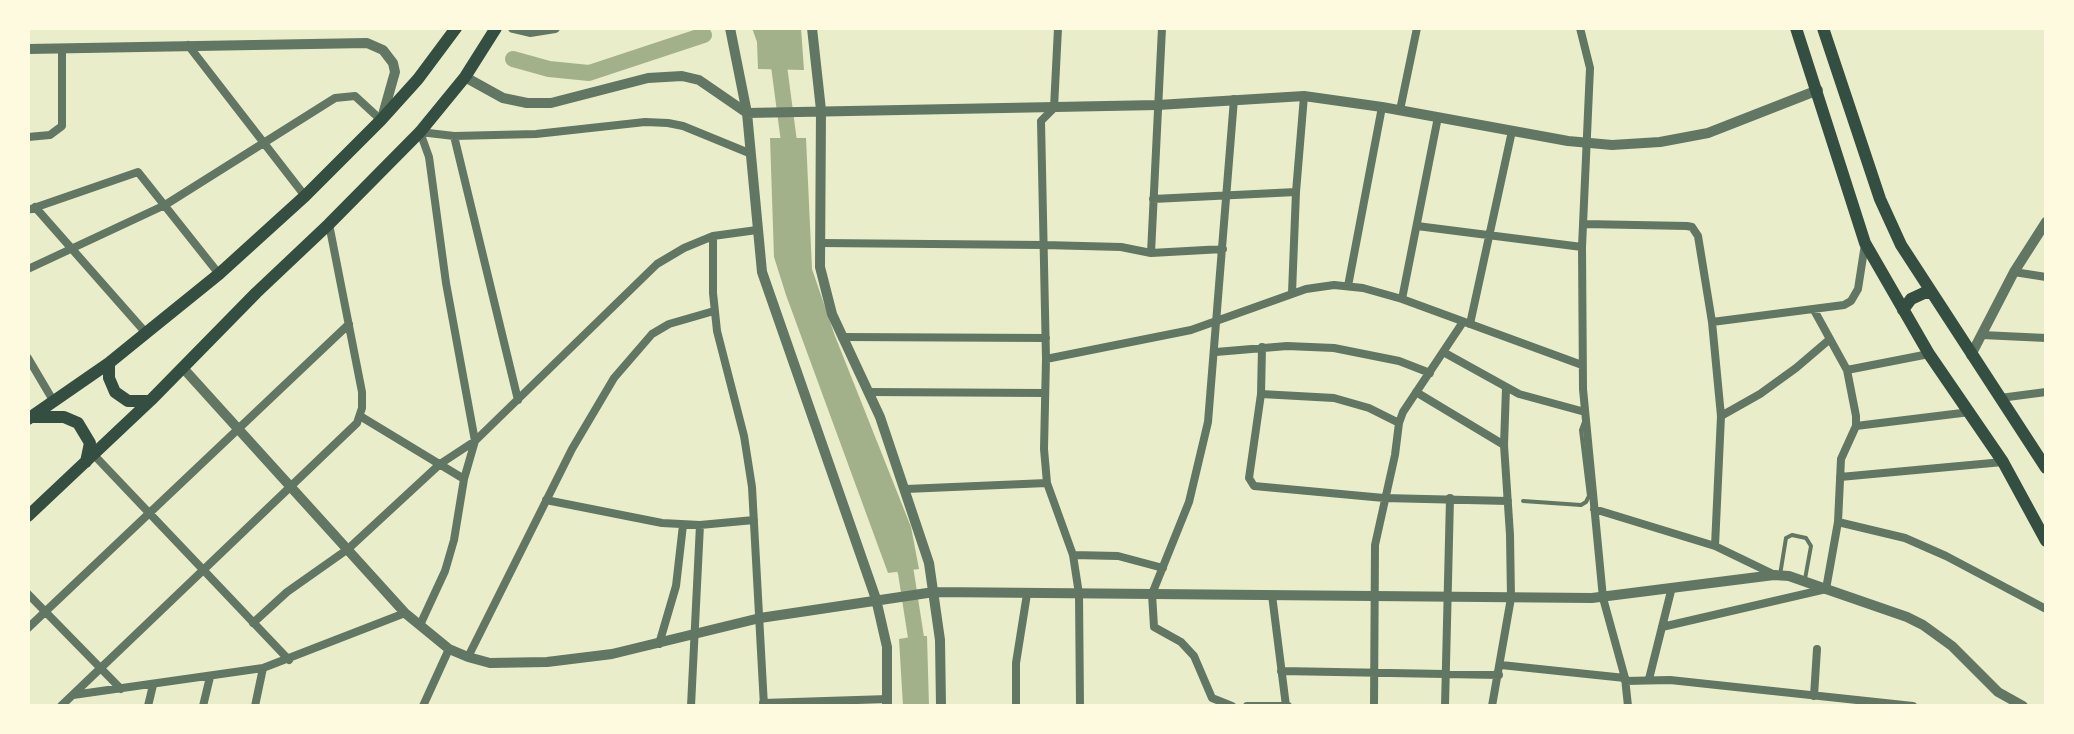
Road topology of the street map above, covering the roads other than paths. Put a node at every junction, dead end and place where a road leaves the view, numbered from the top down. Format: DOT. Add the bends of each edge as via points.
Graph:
graph roads {
  1 [pos="456,28"];
  2 [pos="496,28"];
  3 [pos="513,28"];
  4 [pos="555,28"];
  5 [pos="730,28"];
  6 [pos="812,28"];
  7 [pos="1058,28"];
  8 [pos="1162,28"];
  9 [pos="1417,28"];
  10 [pos="1580,28"];
  11 [pos="1796,28"];
  12 [pos="1823,28"];
  13 [pos="188,45"];
  14 [pos="62,48"];
  15 [pos="28,49"];
  16 [pos="465,77"];
  17 [pos="1818,90"];
  18 [pos="1304,96"];
  19 [pos="1234,99"];
  20 [pos="1158,105"];
  21 [pos="1382,107"];
  22 [pos="1054,108"];
  23 [pos="821,110"];
  24 [pos="1400,110"];
  25 [pos="747,113"];
  26 [pos="1438,117"];
  27 [pos="381,120"];
  28 [pos="1512,131"];
  29 [pos="420,132"];
  30 [pos="454,136"];
  31 [pos="28,137"];
  32 [pos="264,143"];
  33 [pos="1588,143"];
  34 [pos="749,153"];
  35 [pos="1296,192"];
  36 [pos="1226,195"];
  37 [pos="305,196"];
  38 [pos="1153,199"];
  39 [pos="165,205"];
  40 [pos="32,208"];
  41 [pos="2046,222"];
  42 [pos="329,224"];
  43 [pos="1584,224"];
  44 [pos="1417,226"];
  45 [pos="757,230"];
  46 [pos="713,236"];
  47 [pos="1488,236"];
  48 [pos="820,243"];
  49 [pos="1865,243"];
  50 [pos="1044,245"];
  51 [pos="1582,247"];
  52 [pos="1223,249"];
  53 [pos="72,250"];
  54 [pos="1151,253"];
  55 [pos="28,269"];
  56 [pos="2014,272"];
  57 [pos="219,274"];
  58 [pos="2046,277"];
  59 [pos="1348,286"];
  60 [pos="1292,293"];
  61 [pos="1931,293"];
  62 [pos="1402,299"];
  63 [pos="1814,310"];
  64 [pos="1903,310"];
  65 [pos="714,311"];
  66 [pos="1218,322"];
  67 [pos="1712,322"];
  68 [pos="1466,323"];
  69 [pos="349,324"];
  70 [pos="146,333"];
  71 [pos="1982,335"];
  72 [pos="842,337"];
  73 [pos="1046,338"];
  74 [pos="2046,338"];
  75 [pos="1830,339"];
  76 [pos="1262,347"];
  77 [pos="1216,352"];
  78 [pos="1445,353"];
  79 [pos="1929,354"];
  80 [pos="1971,355"];
  81 [pos="28,358"];
  82 [pos="1046,359"];
  83 [pos="109,363"];
  84 [pos="1582,365"];
  85 [pos="183,368"];
  86 [pos="1847,370"];
  87 [pos="1430,373"];
  88 [pos="1506,388"];
  89 [pos="869,392"];
  90 [pos="1416,392"];
  91 [pos="2046,392"];
  92 [pos="1045,393"];
  93 [pos="1261,394"];
  94 [pos="2000,398"];
  95 [pos="151,400"];
  96 [pos="518,400"];
  97 [pos="54,402"];
  98 [pos="1970,412"];
  99 [pos="360,416"];
  100 [pos="1585,416"];
  101 [pos="1721,416"];
  102 [pos="30,418"];
  103 [pos="1399,423"];
  104 [pos="1856,426"];
  105 [pos="239,429"];
  106 [pos="475,441"];
  107 [pos="1504,445"];
  108 [pos="90,459"];
  109 [pos="2003,462"];
  110 [pos="440,464"];
  111 [pos="2045,466"];
  112 [pos="1840,477"];
  113 [pos="464,479"];
  114 [pos="1047,483"];
  115 [pos="292,488"];
  116 [pos="906,489"];
  117 [pos="1384,498"];
  118 [pos="1450,498"];
  119 [pos="546,500"];
  120 [pos="1508,501"];
  121 [pos="1523,501"];
  122 [pos="1594,509"];
  123 [pos="148,514"];
  124 [pos="28,516"];
  125 [pos="754,520"];
  126 [pos="1838,522"];
  127 [pos="683,525"];
  128 [pos="700,525"];
  129 [pos="2046,541"];
  130 [pos="1715,546"];
  131 [pos="348,549"];
  132 [pos="1073,555"];
  133 [pos="1163,568"];
  134 [pos="204,571"];
  135 [pos="1777,575"];
  136 [pos="1805,582"];
  137 [pos="1672,587"];
  138 [pos="1826,589"];
  139 [pos="934,592"];
  140 [pos="28,594"];
  141 [pos="1027,594"];
  142 [pos="1079,594"];
  143 [pos="1152,594"];
  144 [pos="1272,595"];
  145 [pos="1374,597"];
  146 [pos="1449,597"];
  147 [pos="1511,598"];
  148 [pos="1603,598"];
  149 [pos="876,599"];
  150 [pos="2046,609"];
  151 [pos="45,612"];
  152 [pos="405,613"];
  153 [pos="760,618"];
  154 [pos="253,623"];
  155 [pos="420,625"];
  156 [pos="1662,627"];
  157 [pos="28,628"];
  158 [pos="692,636"];
  159 [pos="659,644"];
  160 [pos="449,649"];
  161 [pos="1817,649"];
  162 [pos="468,657"];
  163 [pos="289,660"];
  164 [pos="1501,665"];
  165 [pos="101,668"];
  166 [pos="263,668"];
  167 [pos="1281,671"];
  168 [pos="1374,672"];
  169 [pos="1444,673"];
  170 [pos="1499,675"];
  171 [pos="210,677"];
  172 [pos="1649,679"];
  173 [pos="1625,680"];
  174 [pos="153,685"];
  175 [pos="121,689"];
  176 [pos="72,695"];
  177 [pos="1814,696"];
  178 [pos="888,702"];
  179 [pos="1848,703"];
  180 [pos="763,705"];
  181 [pos="61,706"];
  182 [pos="148,706"];
  183 [pos="203,706"];
  184 [pos="255,706"];
  185 [pos="423,706"];
  186 [pos="691,706"];
  187 [pos="941,706"];
  188 [pos="1016,706"];
  189 [pos="1080,706"];
  190 [pos="1232,706"];
  191 [pos="1247,706"];
  192 [pos="1286,706"];
  193 [pos="1374,706"];
  194 [pos="1445,706"];
  195 [pos="1492,706"];
  196 [pos="1628,706"];
  197 [pos="1913,706"];
  198 [pos="2023,706"];
  1 -- 27 [label="main road"];
  2 -- 16 [label="main road"];
  3 -- 4 [label="street"];
  5 -- 25 [label="street"];
  6 -- 23 [label="street"];
  7 -- 22 [label="street"];
  8 -- 20 [label="street"];
  9 -- 24 [label="street"];
  10 -- 33 [label="street" via="1590,68"];
  11 -- 17 [label="main road"];
  12 -- 61 [label="main road" via="1880,199"];
  13 -- 14 [label="street"];
  13 -- 27 [label="street" via="375,46 389,56 395,72"];
  13 -- 32 [label="street"];
  14 -- 15 [label="street"];
  14 -- 31 [label="street" via="62,126 50,135"];
  16 -- 25 [label="street" via="503,98 551,103 648,78 682,76 699,80"];
  16 -- 29 [label="main road"];
  17 -- 33 [label="street" via="1708,133 1636,144"];
  17 -- 49 [label="main road"];
  18 -- 19 [label="street"];
  18 -- 21 [label="street"];
  18 -- 35 [label="street"];
  19 -- 20 [label="street"];
  19 -- 36 [label="street"];
  20 -- 22 [label="street"];
  20 -- 38 [label="street"];
  21 -- 24 [label="street"];
  21 -- 59 [label="street"];
  22 -- 23 [label="street"];
  22 -- 50 [label="street" via="1041,121"];
  23 -- 25 [label="street"];
  23 -- 48 [label="street"];
  24 -- 26 [label="street"];
  25 -- 34 [label="street"];
  26 -- 28 [label="street"];
  26 -- 44 [label="street"];
  27 -- 32 [label="street" via="362,100 341,95"];
  27 -- 37 [label="main road"];
  28 -- 33 [label="street"];
  28 -- 47 [label="street"];
  29 -- 30 [label="street"];
  29 -- 42 [label="main road"];
  29 -- 106 [label="street" via="429,157"];
  30 -- 34 [label="street" via="668,123"];
  30 -- 96 [label="street"];
  32 -- 37 [label="street"];
  32 -- 39 [label="street"];
  33 -- 43 [label="street"];
  34 -- 45 [label="street"];
  35 -- 36 [label="street"];
  35 -- 60 [label="street"];
  36 -- 38 [label="street"];
  36 -- 52 [label="street"];
  37 -- 57 [label="main road"];
  38 -- 54 [label="street"];
  39 -- 40 [label="street" via="138,172"];
  39 -- 53 [label="street"];
  39 -- 57 [label="street"];
  40 -- 53 [label="street"];
  41 -- 56 [label="street"];
  42 -- 69 [label="street"];
  42 -- 85 [label="main road"];
  43 -- 51 [label="street"];
  43 -- 67 [label="street" via="1692,227 1698,236"];
  44 -- 47 [label="street"];
  44 -- 62 [label="street"];
  45 -- 46 [label="street"];
  45 -- 149 [label="street" via="762,272"];
  46 -- 65 [label="street"];
  46 -- 96 [label="street" via="657,264"];
  47 -- 51 [label="street"];
  47 -- 68 [label="street"];
  48 -- 50 [label="street"];
  48 -- 72 [label="street" via="825,291"];
  49 -- 63 [label="street" via="1855,296 1844,305"];
  49 -- 64 [label="main road"];
  50 -- 54 [label="street"];
  50 -- 73 [label="street"];
  51 -- 84 [label="street"];
  52 -- 54 [label="street"];
  52 -- 66 [label="street"];
  53 -- 55 [label="street"];
  53 -- 70 [label="street"];
  56 -- 58 [label="street"];
  56 -- 71 [label="street"];
  57 -- 70 [label="main road"];
  59 -- 60 [label="street"];
  59 -- 62 [label="street"];
  60 -- 66 [label="street"];
  61 -- 64 [label="main road" via="1911,299"];
  61 -- 80 [label="main road"];
  62 -- 68 [label="street"];
  63 -- 67 [label="street"];
  63 -- 75 [label="street"];
  64 -- 79 [label="main road"];
  65 -- 119 [label="street" via="669,324 633,353 594,408"];
  65 -- 125 [label="street" via="744,436"];
  66 -- 77 [label="street"];
  66 -- 82 [label="street"];
  67 -- 101 [label="street"];
  68 -- 78 [label="street"];
  68 -- 84 [label="street"];
  69 -- 99 [label="street" via="362,392"];
  69 -- 105 [label="street"];
  70 -- 83 [label="main road"];
  71 -- 74 [label="street"];
  71 -- 80 [label="street"];
  72 -- 73 [label="street"];
  72 -- 89 [label="street"];
  73 -- 82 [label="street"];
  75 -- 86 [label="street"];
  75 -- 101 [label="street" via="1760,394"];
  76 -- 77 [label="street"];
  76 -- 87 [label="street" via="1356,351"];
  76 -- 93 [label="street"];
  77 -- 133 [label="street" via="1200,462"];
  78 -- 87 [label="street"];
  78 -- 88 [label="street"];
  79 -- 86 [label="street"];
  79 -- 98 [label="main road"];
  80 -- 94 [label="main road"];
  81 -- 97 [label="street"];
  82 -- 92 [label="street"];
  83 -- 95 [label="main road" via="109,378 121,397 136,403"];
  83 -- 97 [label="main road"];
  84 -- 100 [label="street"];
  85 -- 95 [label="main road"];
  85 -- 105 [label="street"];
  86 -- 104 [label="street"];
  87 -- 90 [label="street"];
  88 -- 100 [label="street"];
  88 -- 107 [label="street"];
  89 -- 92 [label="street"];
  89 -- 116 [label="street"];
  90 -- 103 [label="street"];
  90 -- 107 [label="street"];
  91 -- 94 [label="street"];
  92 -- 114 [label="street"];
  93 -- 103 [label="street" via="1334,398"];
  93 -- 117 [label="street" via="1249,478 1254,486"];
  94 -- 111 [label="main road"];
  95 -- 108 [label="main road"];
  96 -- 106 [label="street"];
  97 -- 102 [label="main road"];
  98 -- 104 [label="street"];
  98 -- 109 [label="main road"];
  99 -- 110 [label="street"];
  99 -- 115 [label="street" via="353,430"];
  100 -- 121 [label="lane" via="1581,430 1586,502"];
  100 -- 122 [label="street"];
  101 -- 130 [label="street"];
  102 -- 108 [label="main road" via="64,417 78,423 90,443"];
  103 -- 117 [label="street"];
  104 -- 112 [label="street" via="1843,453"];
  105 -- 115 [label="street"];
  105 -- 123 [label="street"];
  106 -- 110 [label="street"];
  106 -- 113 [label="street"];
  107 -- 120 [label="street"];
  108 -- 123 [label="street"];
  108 -- 124 [label="main road"];
  109 -- 112 [label="street"];
  109 -- 129 [label="main road"];
  110 -- 113 [label="street"];
  110 -- 131 [label="street"];
  112 -- 126 [label="street"];
  113 -- 155 [label="street" via="448,561"];
  114 -- 116 [label="street"];
  114 -- 132 [label="street"];
  115 -- 131 [label="street"];
  115 -- 134 [label="street"];
  116 -- 139 [label="street"];
  117 -- 118 [label="street"];
  117 -- 145 [label="street" via="1375,545"];
  118 -- 120 [label="street"];
  118 -- 146 [label="street"];
  119 -- 127 [label="street"];
  119 -- 162 [label="street"];
  120 -- 147 [label="street"];
  122 -- 130 [label="street"];
  122 -- 148 [label="street"];
  123 -- 134 [label="street"];
  123 -- 151 [label="street"];
  125 -- 128 [label="street"];
  125 -- 153 [label="street"];
  126 -- 138 [label="street"];
  126 -- 150 [label="street" via="1905,538"];
  127 -- 128 [label="street"];
  127 -- 159 [label="street" via="676,586"];
  128 -- 158 [label="street"];
  130 -- 135 [label="street"];
  131 -- 152 [label="street"];
  131 -- 154 [label="street"];
  132 -- 133 [label="street" via="1118,556"];
  132 -- 142 [label="street"];
  133 -- 143 [label="street"];
  134 -- 154 [label="street"];
  134 -- 165 [label="street"];
  135 -- 136 [label="street"];
  135 -- 136 [label="lane" via="1786,538 1806,538 1811,546"];
  135 -- 137 [label="street"];
  136 -- 138 [label="street"];
  137 -- 148 [label="street"];
  137 -- 156 [label="street"];
  138 -- 156 [label="street"];
  138 -- 198 [label="street" via="1923,625 1998,692"];
  139 -- 141 [label="street"];
  139 -- 149 [label="street"];
  139 -- 187 [label="street"];
  140 -- 151 [label="street"];
  141 -- 142 [label="street"];
  141 -- 188 [label="street" via="1016,663"];
  142 -- 143 [label="street"];
  142 -- 189 [label="street"];
  143 -- 144 [label="street"];
  143 -- 190 [label="street" via="1154,627 1181,642 1194,656 1212,698"];
  144 -- 145 [label="street"];
  144 -- 167 [label="street"];
  145 -- 146 [label="street"];
  145 -- 168 [label="street"];
  146 -- 147 [label="street"];
  146 -- 169 [label="street"];
  147 -- 148 [label="street"];
  147 -- 164 [label="street"];
  148 -- 173 [label="street"];
  149 -- 153 [label="street"];
  149 -- 178 [label="street" via="887,647"];
  151 -- 157 [label="street"];
  151 -- 165 [label="street"];
  152 -- 155 [label="street"];
  152 -- 163 [label="street"];
  153 -- 158 [label="street"];
  153 -- 180 [label="street"];
  154 -- 163 [label="street"];
  155 -- 160 [label="street"];
  156 -- 172 [label="street"];
  158 -- 159 [label="street"];
  158 -- 186 [label="street"];
  159 -- 162 [label="street" via="547,662 490,663"];
  160 -- 162 [label="street"];
  160 -- 185 [label="street"];
  161 -- 177 [label="street"];
  163 -- 166 [label="street"];
  164 -- 170 [label="street"];
  164 -- 173 [label="street"];
  165 -- 175 [label="street"];
  165 -- 176 [label="street"];
  166 -- 171 [label="street"];
  166 -- 184 [label="street"];
  167 -- 168 [label="street"];
  167 -- 192 [label="street"];
  168 -- 169 [label="street"];
  168 -- 193 [label="street"];
  169 -- 170 [label="street"];
  169 -- 194 [label="street"];
  170 -- 195 [label="street"];
  171 -- 174 [label="street"];
  171 -- 183 [label="street"];
  172 -- 173 [label="street"];
  172 -- 177 [label="street"];
  173 -- 196 [label="street"];
  174 -- 175 [label="street"];
  174 -- 182 [label="street"];
  175 -- 176 [label="street"];
  176 -- 181 [label="street"];
  177 -- 179 [label="street"];
  178 -- 180 [label="street"];
  179 -- 197 [label="street"];
  191 -- 192 [label="street"];
}
